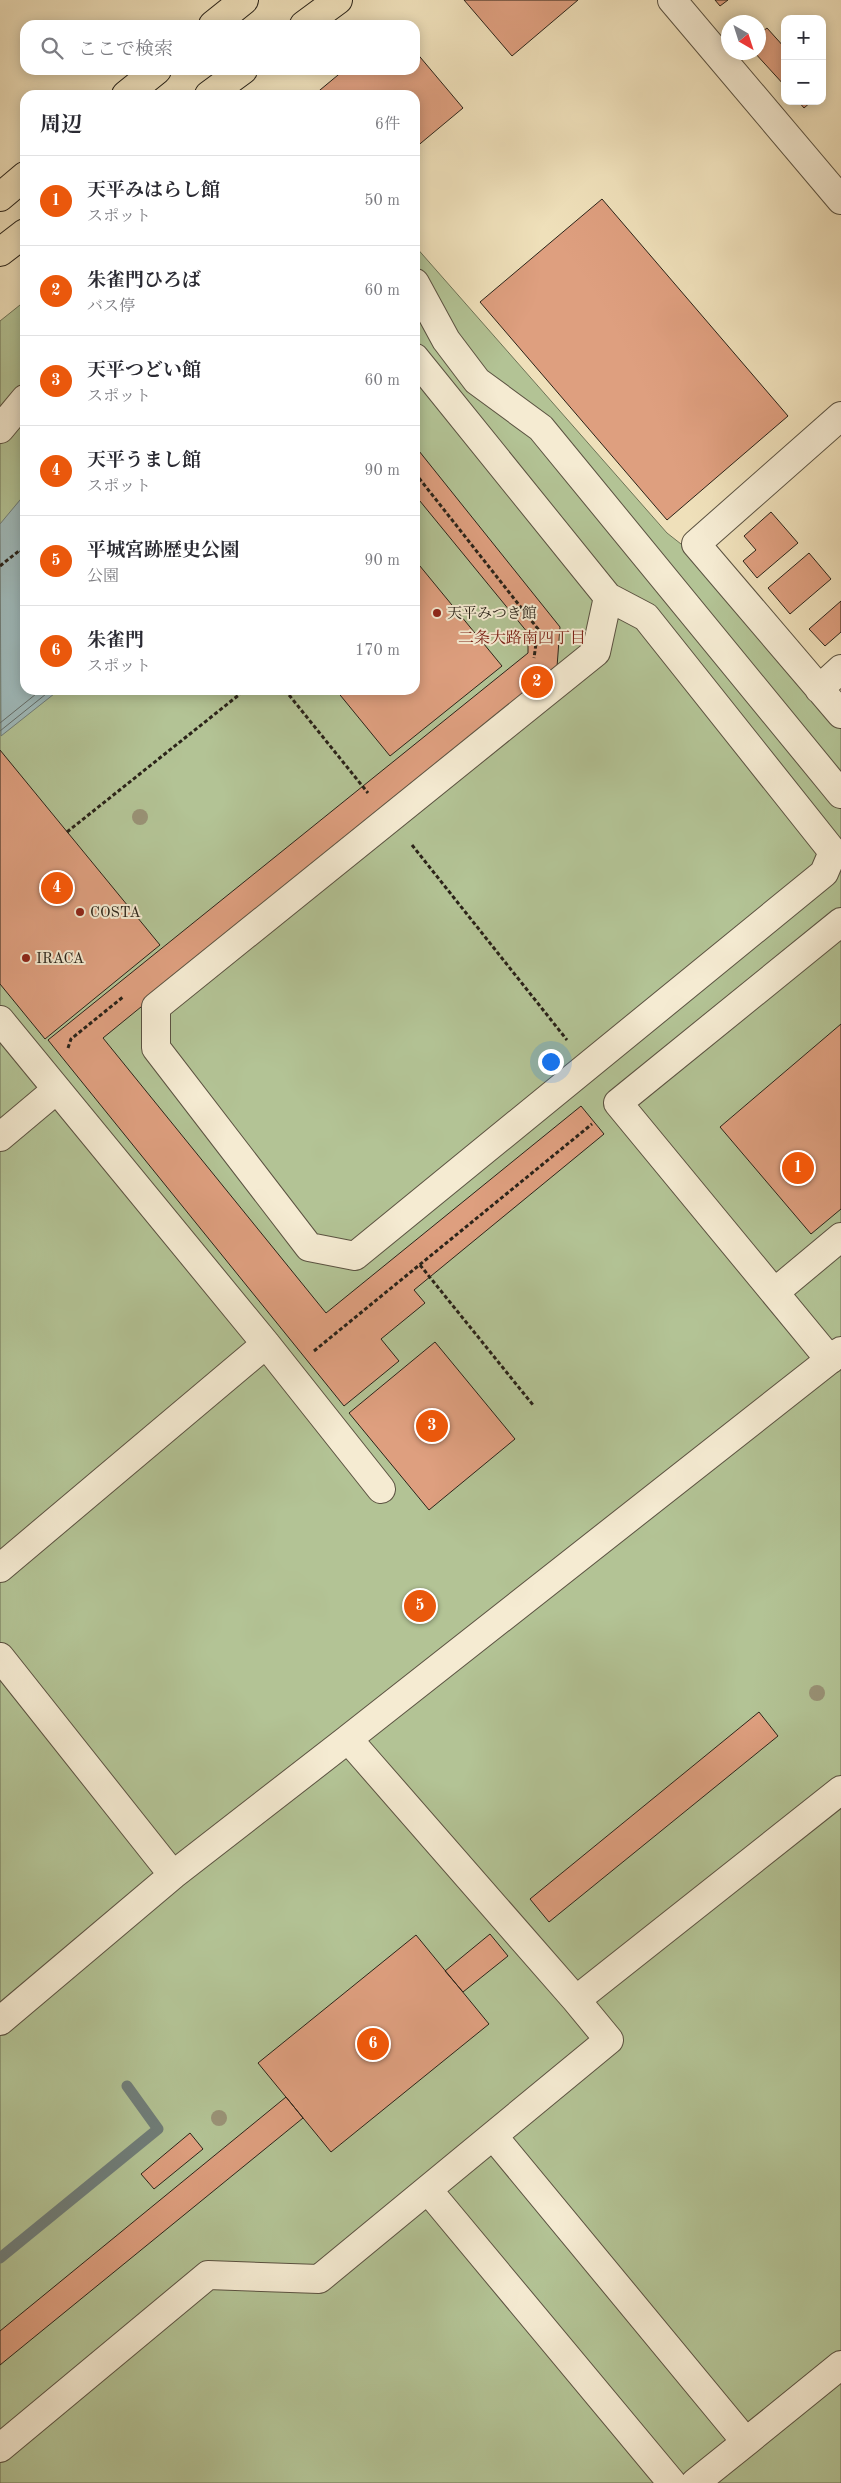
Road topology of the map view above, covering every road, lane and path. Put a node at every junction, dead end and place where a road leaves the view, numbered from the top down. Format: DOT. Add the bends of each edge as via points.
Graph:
graph roads {
  1 [pos="244,0"];
  2 [pos="338,0"];
  3 [pos="672,0"];
  4 [pos="219,20"];
  5 [pos="311,20"];
  6 [pos="151,75"];
  7 [pos="236,75"];
  8 [pos="132,90"];
  9 [pos="216,90"];
  10 [pos="20,180"];
  11 [pos="0,197"];
  12 [pos="841,200"];
  13 [pos="20,237"];
  14 [pos="0,252"];
  15 [pos="420,292"];
  16 [pos="420,364"];
  17 [pos="20,405"];
  18 [pos="841,416"];
  19 [pos="0,429"];
  20 [pos="420,479"];
  21 [pos="20,550"];
  22 [pos="0,566"];
  23 [pos="608,597"];
  24 [pos="533,661"];
  25 [pos="841,669"];
  26 [pos="819,689"];
  27 [pos="239,695"];
  28 [pos="289,695"];
  29 [pos="841,714"];
  30 [pos="841,794"];
  31 [pos="370,796"];
  32 [pos="67,832"];
  33 [pos="407,839"];
  34 [pos="841,922"];
  35 [pos="125,995"];
  36 [pos="0,1020"];
  37 [pos="568,1040"];
  38 [pos="56,1090"];
  39 [pos="618,1103"];
  40 [pos="0,1136"];
  41 [pos="841,1237"];
  42 [pos="420,1265"];
  43 [pos="775,1292"];
  44 [pos="266,1344"];
  45 [pos="835,1355"];
  46 [pos="288,1372"];
  47 [pos="532,1405"];
  48 [pos="381,1489"];
  49 [pos="0,1568"];
  50 [pos="0,1657"];
  51 [pos="348,1739"];
  52 [pos="841,1790"];
  53 [pos="173,1875"];
  54 [pos="576,2000"];
  55 [pos="0,2021"];
  56 [pos="494,2137"];
  57 [pos="428,2190"];
  58 [pos="841,2365"];
  59 [pos="746,2442"];
  60 [pos="0,2448"];
  61 [pos="672,2483"];
  62 [pos="695,2483"];
  1 -- 4 [label="main road"];
  2 -- 5 [label="main road"];
  3 -- 12 [label="street"];
  6 -- 8 [label="main road"];
  7 -- 9 [label="main road"];
  10 -- 11 [label="main road"];
  13 -- 14 [label="main road"];
  15 -- 30 [label="street" via="446,340 478,381 541,428"];
  16 -- 23 [label="street"];
  17 -- 19 [label="street"];
  18 -- 26 [label="street" via="696,544"];
  20 -- 24 [label="path" via="538,629"];
  21 -- 22 [label="path"];
  23 -- 23 [label="street" via="646,617 833,852 824,873 355,1256 309,1248 156,1048 156,1007 596,652"];
  25 -- 26 [label="street"];
  26 -- 29 [label="street"];
  27 -- 32 [label="path"];
  28 -- 31 [label="path"];
  33 -- 37 [label="path"];
  34 -- 39 [label="street"];
  35 -- 38 [label="path" via="71,1039"];
  36 -- 38 [label="street"];
  38 -- 40 [label="street"];
  38 -- 44 [label="street"];
  39 -- 42 [label="path"];
  39 -- 43 [label="street"];
  41 -- 43 [label="street"];
  42 -- 46 [label="path"];
  42 -- 47 [label="path"];
  43 -- 45 [label="street"];
  44 -- 46 [label="street"];
  44 -- 49 [label="street"];
  45 -- 51 [label="street"];
  46 -- 48 [label="street"];
  50 -- 53 [label="street"];
  51 -- 53 [label="street"];
  51 -- 54 [label="street"];
  52 -- 54 [label="street"];
  53 -- 55 [label="street"];
  54 -- 56 [label="street" via="609,2040"];
  56 -- 57 [label="street"];
  56 -- 59 [label="street"];
  57 -- 60 [label="street" via="318,2279 208,2275"];
  57 -- 61 [label="street"];
  58 -- 59 [label="street"];
  59 -- 62 [label="street"];
}
